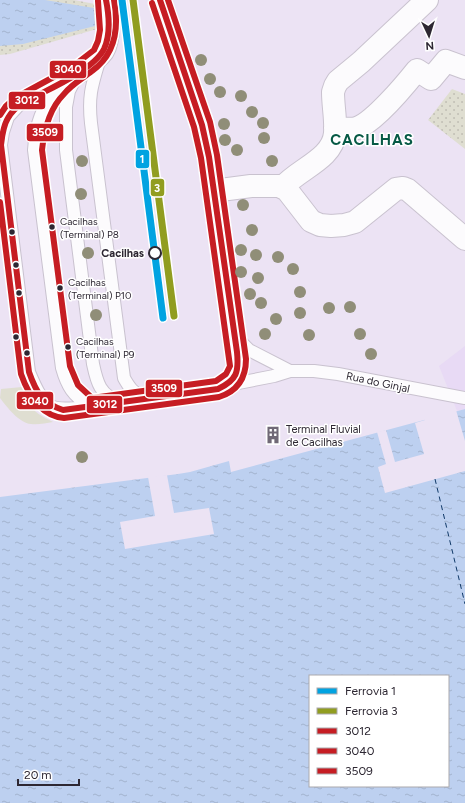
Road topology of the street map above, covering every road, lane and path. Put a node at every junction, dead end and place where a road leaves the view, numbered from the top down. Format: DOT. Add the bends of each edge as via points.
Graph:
graph roads {
  1 [pos="106,0"];
  2 [pos="160,0"];
  3 [pos="427,0"];
  4 [pos="103,50"];
  5 [pos="465,68"];
  6 [pos="72,77"];
  7 [pos="336,128"];
  8 [pos="283,187"];
  9 [pos="213,191"];
  10 [pos="465,239"];
  11 [pos="234,335"];
  12 [pos="290,371"];
  13 [pos="227,385"];
  14 [pos="146,398"];
  15 [pos="465,398"];
  16 [pos="120,402"];
  17 [pos="90,406"];
  1 -- 4 [label="street" via="109,13 108,32"];
  2 -- 9 [label="street" via="202,125"];
  3 -- 7 [label="street" via="362,62 338,81 333,99"];
  4 -- 6 [label="street"];
  4 -- 14 [label="lane" via="90,93 91,123 124,378 130,389"];
  5 -- 7 [label="street" via="446,61 431,79 417,70 369,121 356,128"];
  6 -- 16 [label="lane" via="66,107 66,150 93,364 96,381 103,392"];
  6 -- 17 [label="lane" via="50,98 43,109 36,129 34,150 62,368 71,390 79,400"];
  6 -- 17 [label="lane" via="19,104 8,117 1,145 29,372 40,395 51,406 63,410"];
  7 -- 8 [label="street" via="334,142 326,154 290,179"];
  8 -- 9 [label="street" via="251,186"];
  8 -- 10 [label="street" via="311,221 331,226 355,222 396,189 403,188"];
  9 -- 11 [label="street"];
  11 -- 12 [label="lane, Rua do Ginjal" via="249,350"];
  11 -- 13 [label="street" via="237,371"];
  12 -- 13 [label="lane, Rua do Ginjal"];
  12 -- 15 [label="lane, Rua do Ginjal" via="338,374"];
  13 -- 14 [label="street"];
  14 -- 16 [label="street"];
  16 -- 17 [label="lane"];
}
